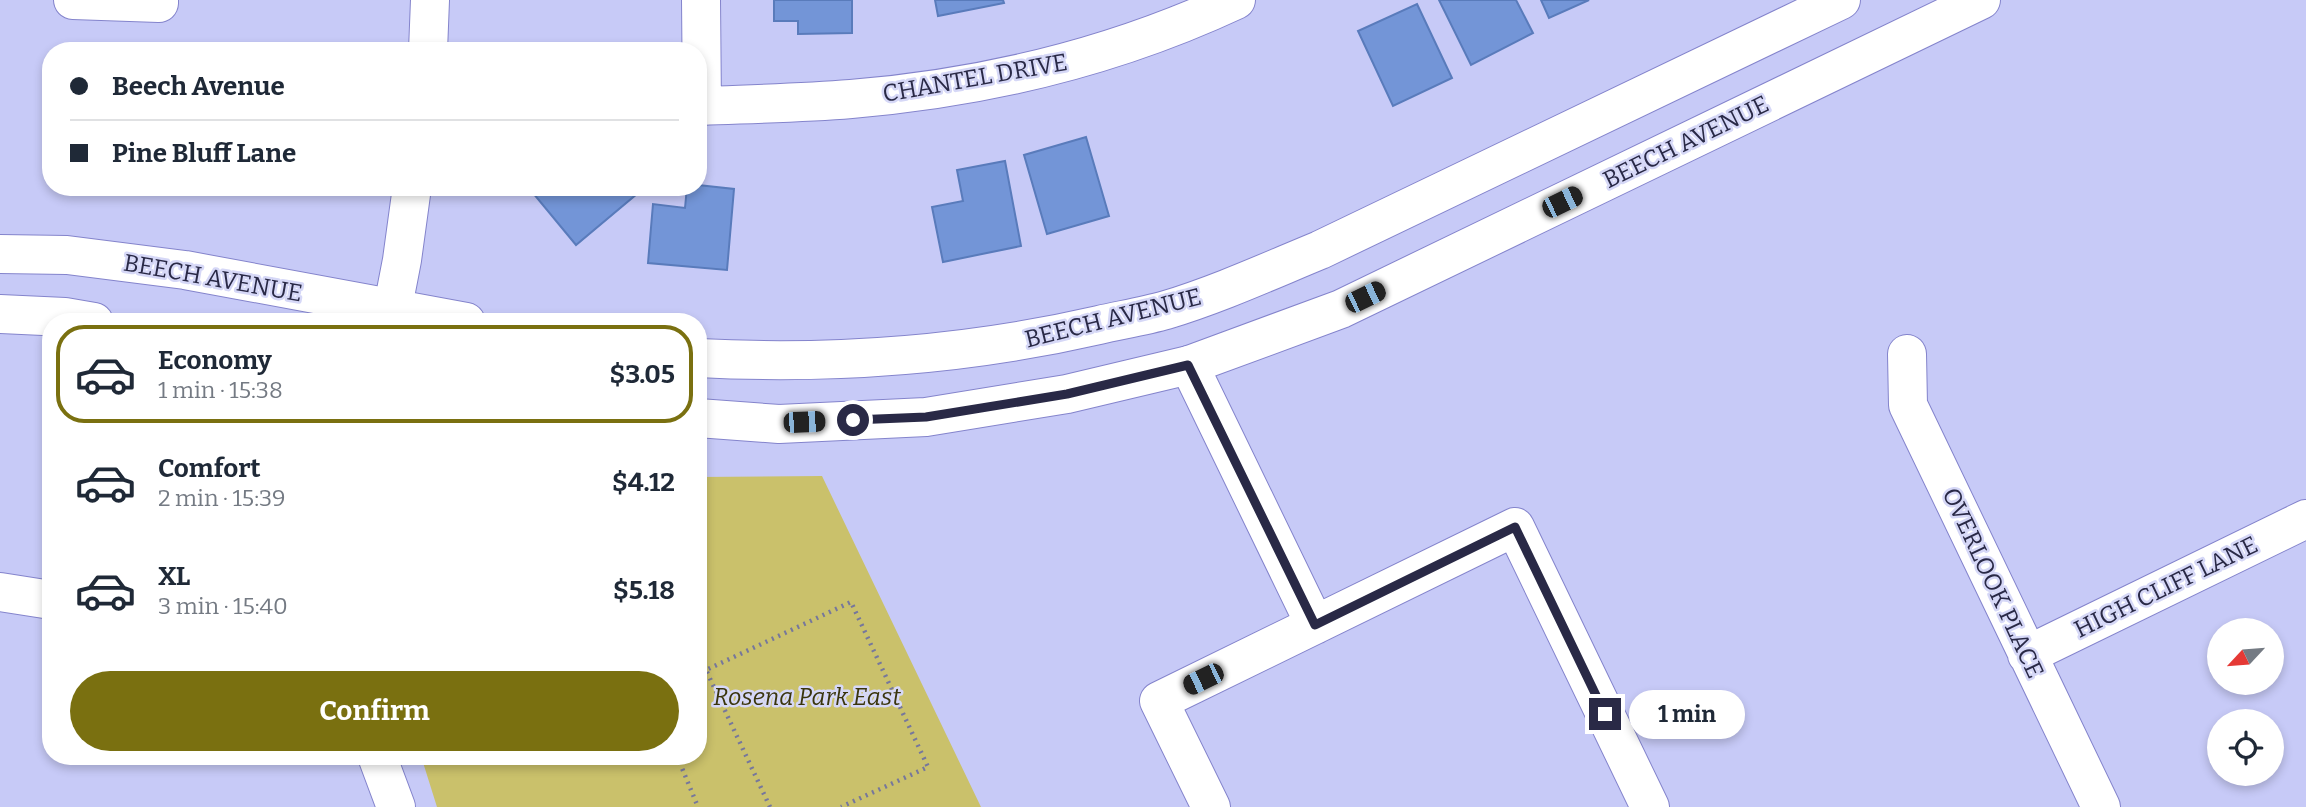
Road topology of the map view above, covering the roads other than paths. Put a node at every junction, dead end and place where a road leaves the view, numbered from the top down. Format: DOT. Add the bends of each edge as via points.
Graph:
graph roads {
  1 [pos="73,0"];
  2 [pos="430,0"];
  3 [pos="701,0"];
  4 [pos="1236,0"];
  5 [pos="1841,0"];
  6 [pos="1981,0"];
  7 [pos="159,2"];
  8 [pos="428,42"];
  9 [pos="701,42"];
  10 [pos="707,106"];
  11 [pos="411,196"];
  12 [pos="0,254"];
  13 [pos="382,313"];
  14 [pos="391,313"];
  15 [pos="0,314"];
  16 [pos="42,316"];
  17 [pos="1907,354"];
  18 [pos="707,359"];
  19 [pos="1188,365"];
  20 [pos="707,419"];
  21 [pos="2306,519"];
  22 [pos="0,592"];
  23 [pos="42,599"];
  24 [pos="1315,625"];
  25 [pos="2027,655"];
  26 [pos="380,765"];
  27 [pos="396,807"];
  28 [pos="1210,807"];
  29 [pos="1650,807"];
  30 [pos="2101,807"];
  1 -- 7 [label="main road"];
  2 -- 8 [label="main road"];
  3 -- 9 [label="main road, CHANTEL DRIVE"];
  4 -- 10 [label="main road, CHANTEL DRIVE" via="1109,51 1014,76 851,99"];
  5 -- 18 [label="main road, BEECH AVENUE" via="1320,250 1165,310 1040,339 887,358"];
  6 -- 19 [label="main road, BEECH AVENUE" via="1340,309"];
  11 -- 14 [label="main road"];
  12 -- 13 [label="main road, BEECH AVENUE" via="66,255 185,270"];
  15 -- 16 [label="main road"];
  17 -- 25 [label="main road, OVERLOOK PLACE" via="1908,405"];
  19 -- 20 [label="main road, BEECH AVENUE" via="1067,394 926,417 779,424"];
  19 -- 24 [label="main road"];
  21 -- 25 [label="main road, HIGH CLIFF LANE"];
  22 -- 23 [label="main road"];
  24 -- 28 [label="main road" via="1159,701"];
  24 -- 29 [label="main road" via="1515,527"];
  25 -- 30 [label="main road, OVERLOOK PLACE"];
  26 -- 27 [label="main road"];
}
